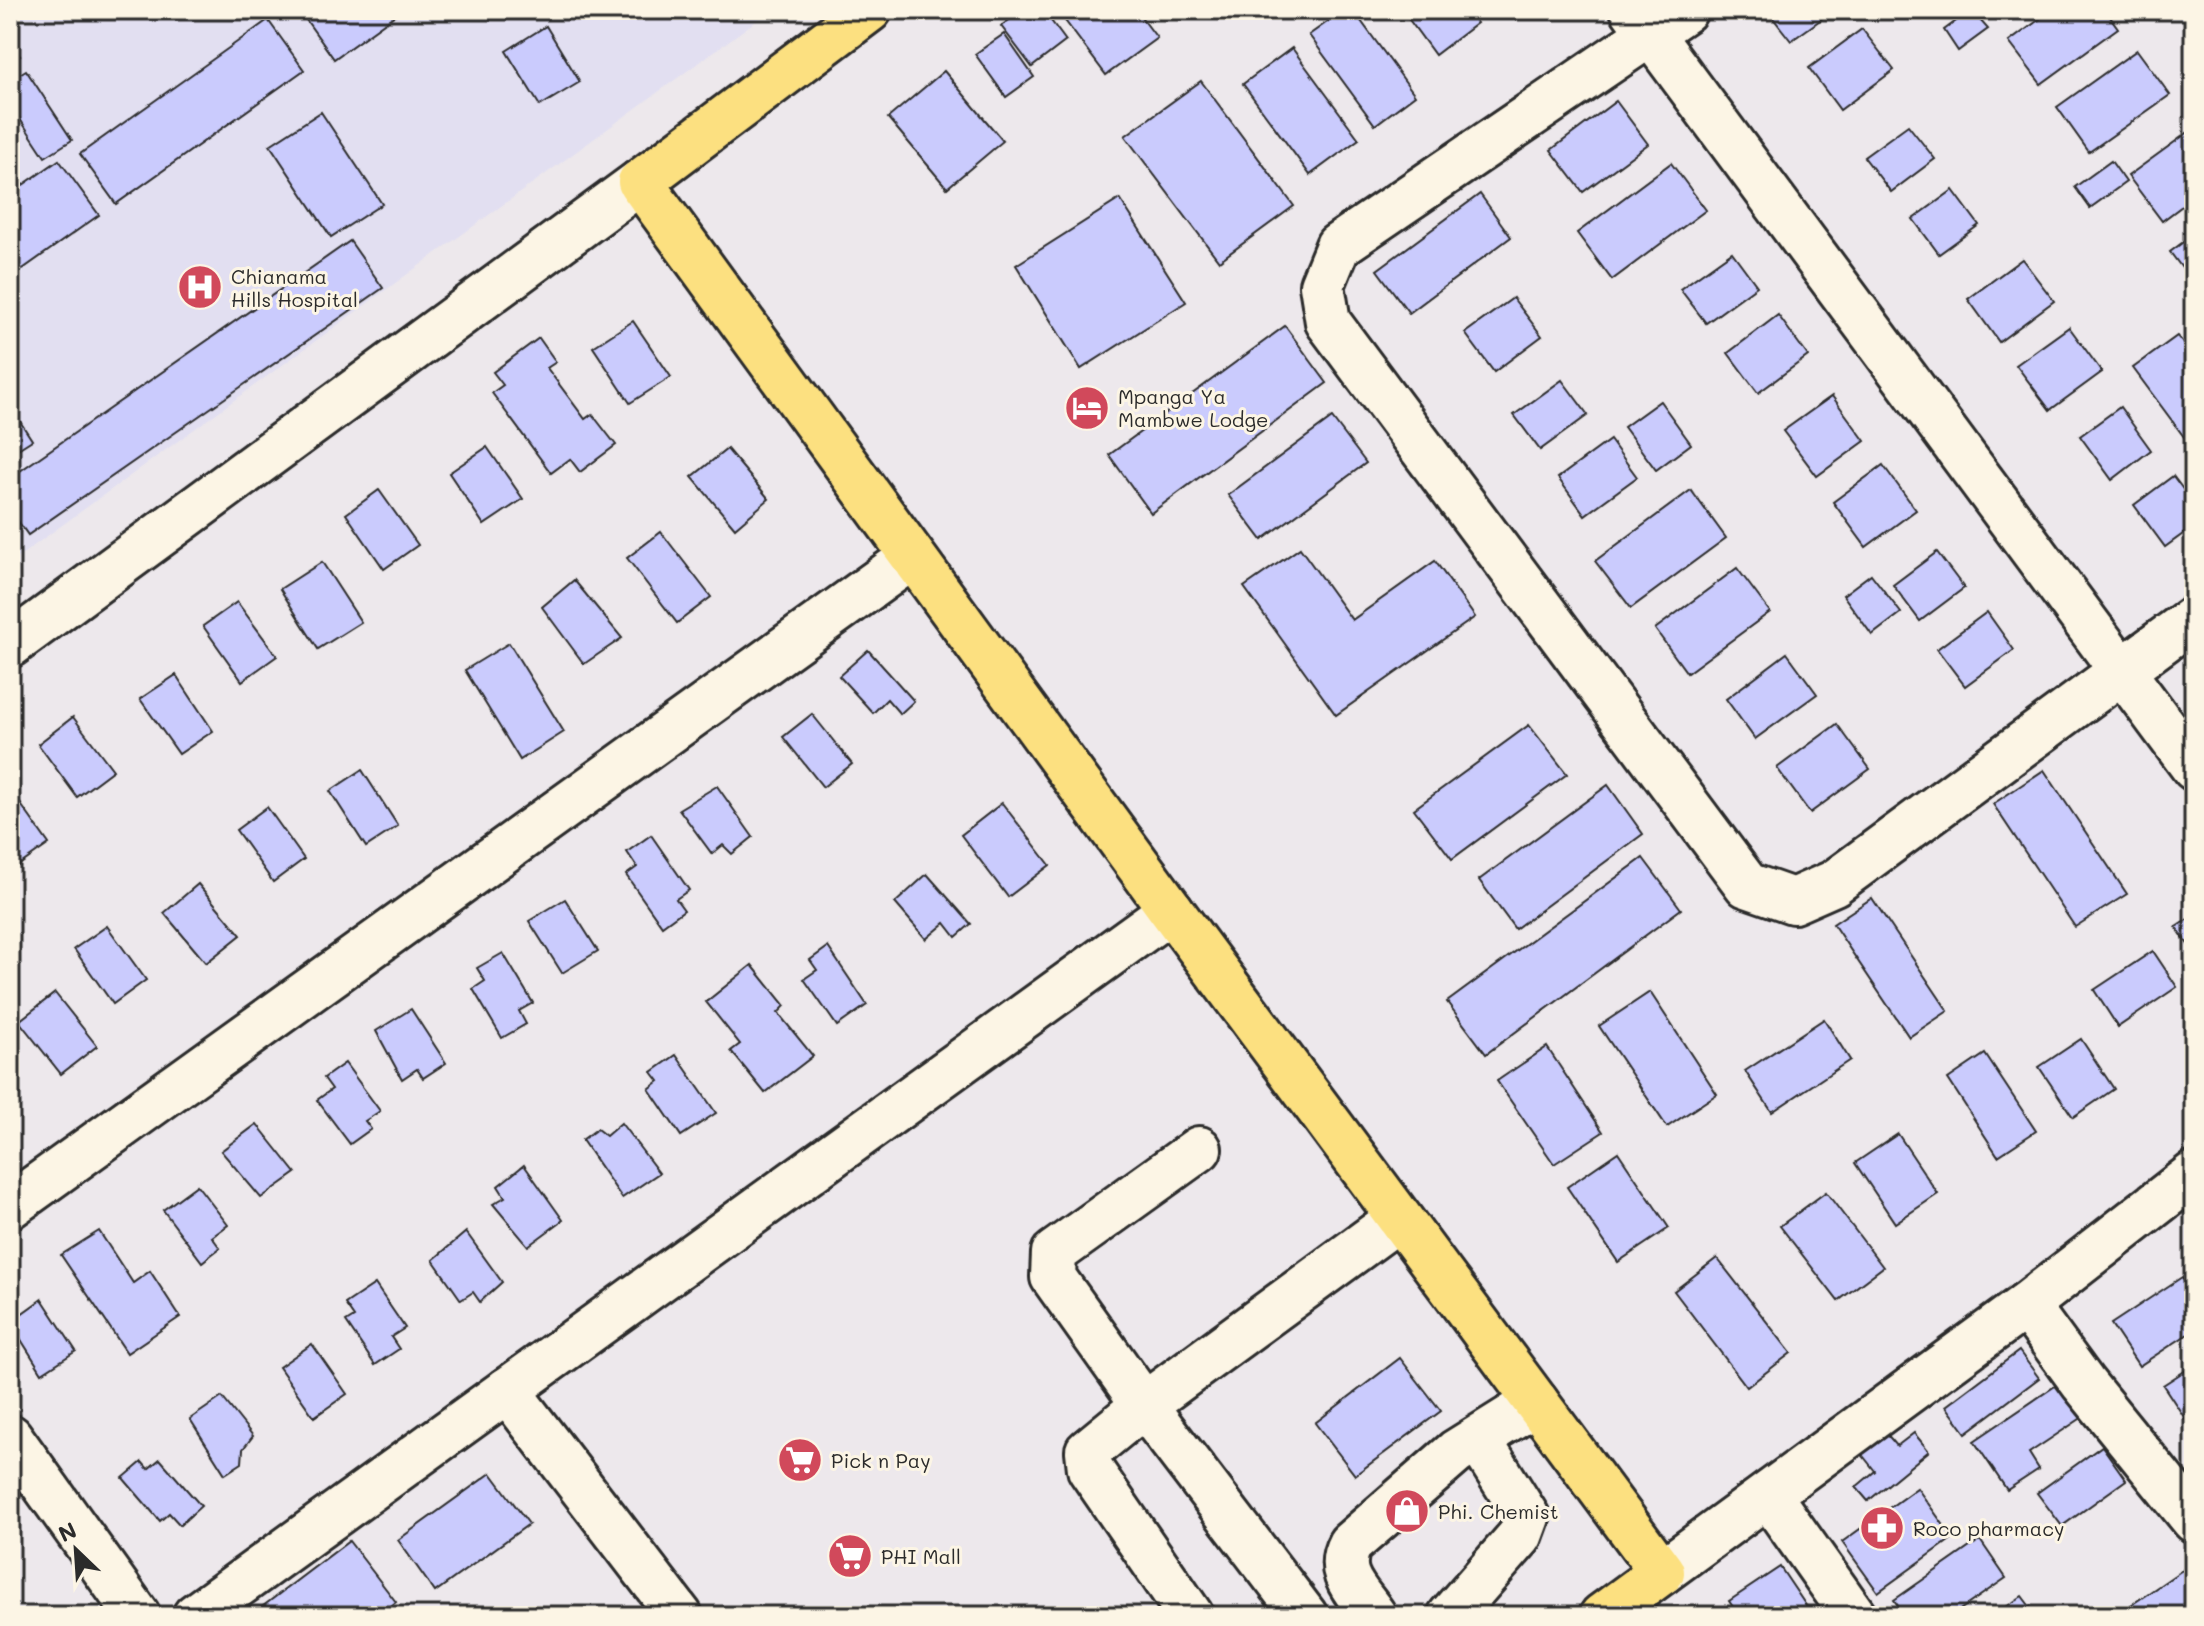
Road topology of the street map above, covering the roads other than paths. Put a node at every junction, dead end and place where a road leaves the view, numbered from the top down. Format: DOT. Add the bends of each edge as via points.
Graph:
graph roads {
  1 [pos="868,10"];
  2 [pos="1685,10"];
  3 [pos="1642,23"];
  4 [pos="640,182"];
  5 [pos="912,557"];
  6 [pos="2194,618"];
  7 [pos="10,645"];
  8 [pos="2122,672"];
  9 [pos="2194,768"];
  10 [pos="1171,910"];
  11 [pos="1199,1149"];
  12 [pos="2194,1174"];
  13 [pos="10,1206"];
  14 [pos="1399,1218"];
  15 [pos="2026,1305"];
  16 [pos="507,1390"];
  17 [pos="1536,1402"];
  18 [pos="1144,1405"];
  19 [pos="10,1437"];
  20 [pos="1478,1439"];
  21 [pos="1769,1496"];
  22 [pos="2194,1520"];
  23 [pos="1662,1572"];
  24 [pos="138,1616"];
  25 [pos="195,1616"];
  26 [pos="680,1616"];
  27 [pos="1191,1616"];
  28 [pos="1305,1616"];
  29 [pos="1374,1616"];
  30 [pos="1450,1616"];
  31 [pos="1602,1616"];
  32 [pos="1854,1616"];
  1 -- 4 [label="main road"];
  2 -- 3 [label="street"];
  3 -- 8 [label="street"];
  3 -- 8 [label="street" via="1338,246 1322,285 1328,322 1747,885 1793,901 1834,883"];
  4 -- 5 [label="main road"];
  4 -- 7 [label="street"];
  5 -- 10 [label="main road"];
  5 -- 13 [label="street"];
  6 -- 8 [label="street"];
  8 -- 9 [label="street"];
  10 -- 14 [label="main road"];
  10 -- 16 [label="street"];
  11 -- 18 [label="street" via="1054,1253 1053,1277"];
  12 -- 15 [label="street"];
  14 -- 17 [label="main road"];
  14 -- 18 [label="street"];
  15 -- 21 [label="street"];
  15 -- 22 [label="street"];
  16 -- 25 [label="street"];
  16 -- 26 [label="street"];
  17 -- 20 [label="street"];
  17 -- 23 [label="main road"];
  18 -- 27 [label="street" via="1088,1451 1090,1469"];
  18 -- 28 [label="street"];
  19 -- 24 [label="street"];
  20 -- 29 [label="street" via="1350,1544 1343,1557 1344,1572"];
  20 -- 30 [label="street" via="1527,1517 1520,1536"];
  21 -- 23 [label="street"];
  21 -- 32 [label="street"];
  23 -- 31 [label="main road"];
}
